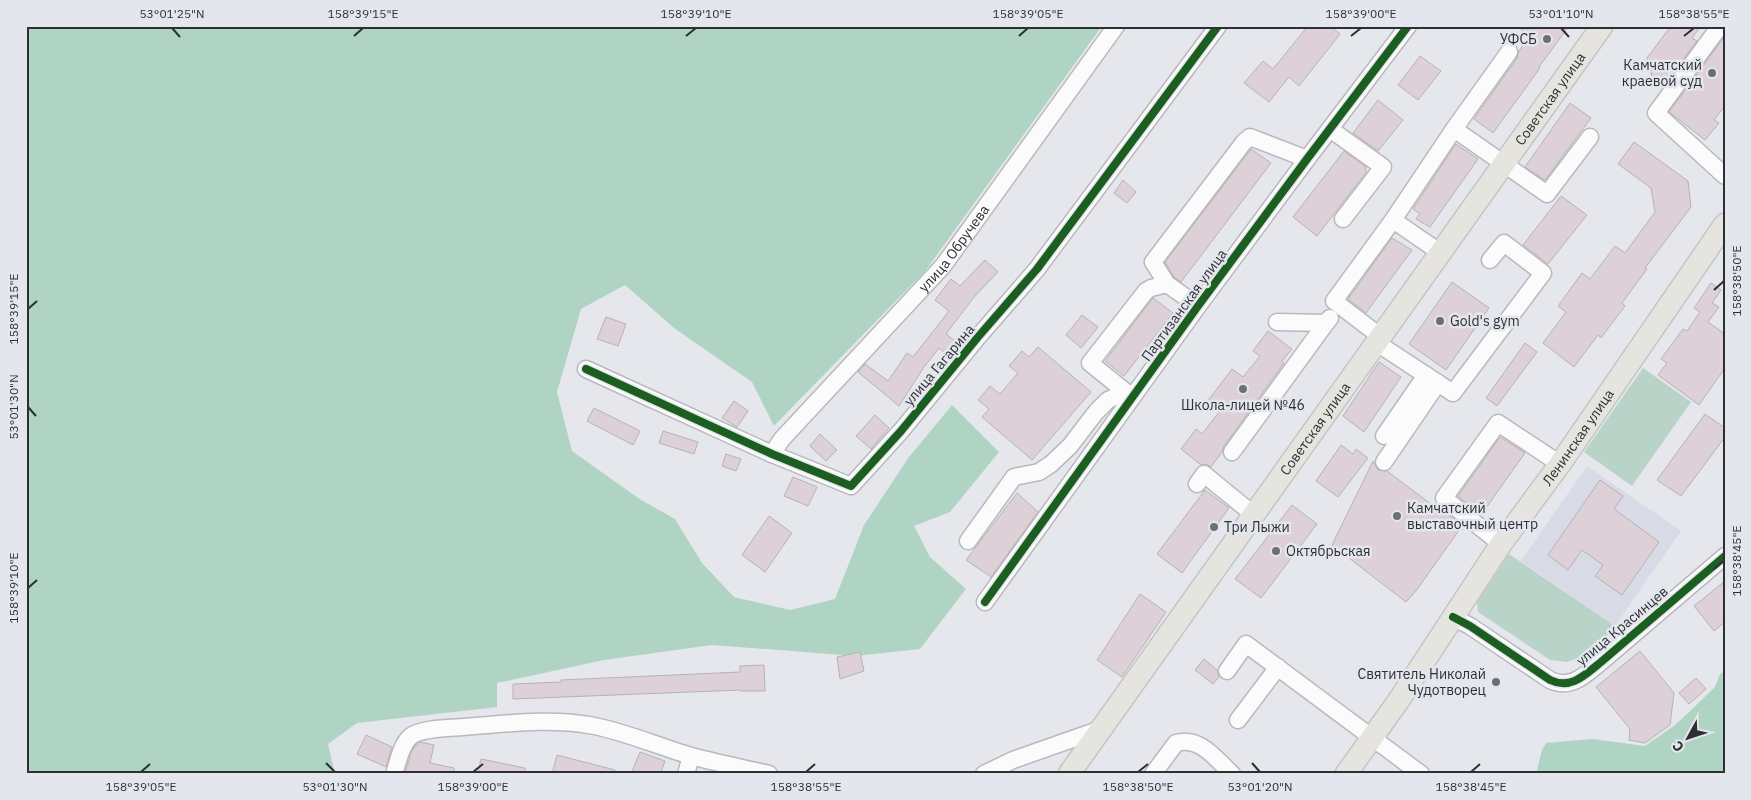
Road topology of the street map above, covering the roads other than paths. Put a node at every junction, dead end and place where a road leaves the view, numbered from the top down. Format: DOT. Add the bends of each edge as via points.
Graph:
graph roads {
  1 [pos="1116,26"];
  2 [pos="1218,26"];
  3 [pos="1408,26"];
  4 [pos="1602,26"];
  5 [pos="1720,26"];
  6 [pos="1509,52"];
  7 [pos="1330,129"];
  8 [pos="1454,129"];
  9 [pos="1590,138"];
  10 [pos="1307,159"];
  11 [pos="1505,165"];
  12 [pos="1725,176"];
  13 [pos="1343,219"];
  14 [pos="1393,220"];
  15 [pos="1725,224"];
  16 [pos="1441,254"];
  17 [pos="1490,260"];
  18 [pos="1167,284"];
  19 [pos="1198,306"];
  20 [pos="1342,307"];
  21 [pos="1277,322"];
  22 [pos="1326,323"];
  23 [pos="1379,340"];
  24 [pos="586,369"];
  25 [pos="1432,379"];
  26 [pos="1132,397"];
  27 [pos="1384,436"];
  28 [pos="1232,452"];
  29 [pos="772,454"];
  30 [pos="1384,462"];
  31 [pos="1560,464"];
  32 [pos="1197,484"];
  33 [pos="1254,515"];
  34 [pos="968,541"];
  35 [pos="1502,544"];
  36 [pos="1725,556"];
  37 [pos="985,602"];
  38 [pos="1453,617"];
  39 [pos="1278,668"];
  40 [pos="1227,671"];
  41 [pos="1238,720"];
  42 [pos="1101,729"];
  43 [pos="1372,737"];
  44 [pos="691,756"];
  45 [pos="394,774"];
  46 [pos="686,774"];
  47 [pos="769,774"];
  48 [pos="984,774"];
  49 [pos="1008,774"];
  50 [pos="1069,774"];
  51 [pos="1153,774"];
  52 [pos="1232,774"];
  53 [pos="1346,774"];
  54 [pos="1421,774"];
  1 -- 29 [label="street, улица Обручева" via="943,266 782,439"];
  2 -- 29 [label="street, улица Гагарина" via="1037,269 851,486"];
  3 -- 7 [label="street, Партизанская улица"];
  4 -- 11 [label="main road, Советская улица"];
  5 -- 12 [label="street" via="1656,113"];
  6 -- 8 [label="street"];
  7 -- 10 [label="street, Партизанская улица"];
  7 -- 13 [label="street" via="1383,167"];
  8 -- 11 [label="street"];
  8 -- 14 [label="street"];
  9 -- 11 [label="street" via="1547,194"];
  10 -- 18 [label="street" via="1250,137 1244,142 1153,262"];
  10 -- 19 [label="street, Партизанская улица"];
  11 -- 16 [label="main road, Советская улица"];
  14 -- 16 [label="street"];
  14 -- 20 [label="street" via="1334,301"];
  15 -- 31 [label="main road, Ленинская улица"];
  16 -- 23 [label="main road, Советская улица"];
  17 -- 25 [label="street" via="1504,243 1543,273 1452,393"];
  18 -- 19 [label="street"];
  18 -- 26 [label="street" via="1146,291 1090,364"];
  19 -- 26 [label="street, Партизанская улица"];
  20 -- 22 [label="street"];
  20 -- 23 [label="street"];
  21 -- 22 [label="street"];
  22 -- 28 [label="street"];
  23 -- 25 [label="street"];
  23 -- 33 [label="main road, Советская улица"];
  24 -- 29 [label="street, улица Гагарина"];
  25 -- 27 [label="street"];
  25 -- 30 [label="street"];
  26 -- 34 [label="street" via="1117,396 1108,400 1051,464 1039,472 1014,477"];
  26 -- 37 [label="street, Партизанская улица"];
  31 -- 35 [label="main road, Ленинская улица"];
  31 -- 35 [label="street" via="1498,423 1444,498"];
  32 -- 33 [label="street" via="1204,474"];
  33 -- 42 [label="main road, Советская улица"];
  35 -- 38 [label="main road, Ленинская улица"];
  36 -- 38 [label="street, улица Красинцев" via="1601,662 1568,684 1550,680"];
  38 -- 43 [label="main road, Ленинская улица"];
  39 -- 40 [label="street" via="1246,644"];
  39 -- 41 [label="street"];
  39 -- 43 [label="street"];
  42 -- 48 [label="street" via="1012,760"];
  42 -- 50 [label="main road, Советская улица"];
  43 -- 53 [label="main road, Ленинская улица"];
  43 -- 54 [label="street"];
  44 -- 45 [label="street" via="590,725 534,723 415,734 405,744"];
  44 -- 46 [label="street"];
  44 -- 47 [label="street"];
  48 -- 49 [label="street"];
  51 -- 52 [label="street" via="1176,743 1183,741 1202,746"];
}
